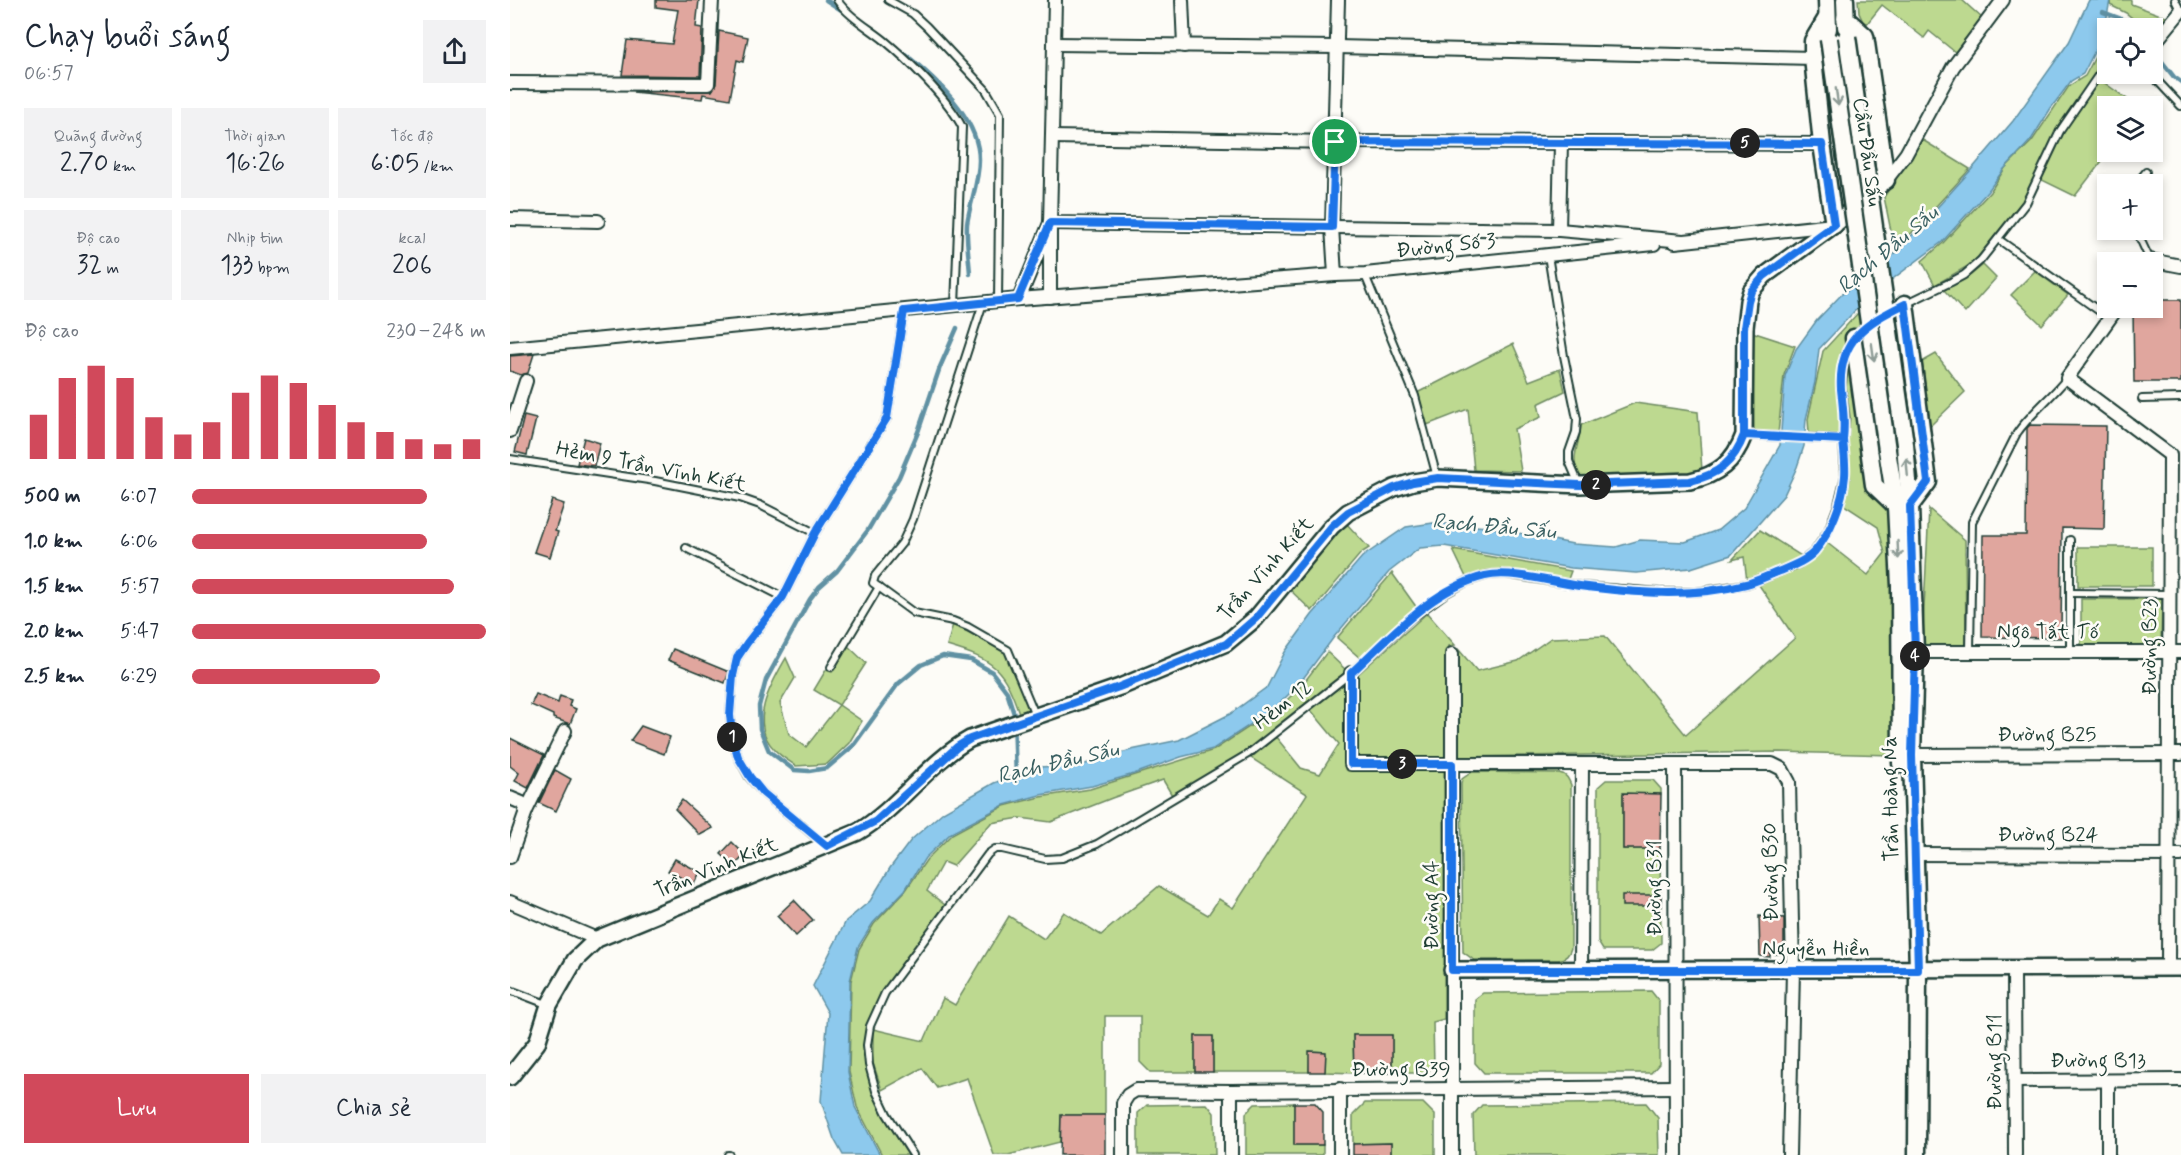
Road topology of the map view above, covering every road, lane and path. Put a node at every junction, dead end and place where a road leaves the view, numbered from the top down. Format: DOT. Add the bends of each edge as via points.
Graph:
graph roads {
  1 [pos="712,0"];
  2 [pos="837,0"];
  3 [pos="888,0"];
  4 [pos="1055,0"];
  5 [pos="1182,0"];
  6 [pos="1338,0"];
  7 [pos="1827,0"];
  8 [pos="1845,0"];
  9 [pos="2003,0"];
  10 [pos="2175,0"];
  11 [pos="2181,12"];
  12 [pos="1827,18"];
  13 [pos="1845,18"];
  14 [pos="2163,33"];
  15 [pos="1054,44"];
  16 [pos="1184,46"];
  17 [pos="1337,47"];
  18 [pos="1813,58"];
  19 [pos="2097,77"];
  20 [pos="510,83"];
  21 [pos="2160,84"];
  22 [pos="2181,106"];
  23 [pos="1052,137"];
  24 [pos="1335,142"];
  25 [pos="1561,143"];
  26 [pos="1822,144"];
  27 [pos="1886,180"];
  28 [pos="510,219"];
  29 [pos="598,221"];
  30 [pos="1050,223"];
  31 [pos="1834,225"];
  32 [pos="1332,227"];
  33 [pos="1559,230"];
  34 [pos="1998,239"];
  35 [pos="1683,241"];
  36 [pos="1548,255"];
  37 [pos="2163,263"];
  38 [pos="2181,266"];
  39 [pos="1365,274"];
  40 [pos="1335,275"];
  41 [pos="1050,297"];
  42 [pos="1018,299"];
  43 [pos="998,302"];
  44 [pos="983,303"];
  45 [pos="2097,303"];
  46 [pos="1905,304"];
  47 [pos="955,306"];
  48 [pos="904,311"];
  49 [pos="2109,318"];
  50 [pos="1854,338"];
  51 [pos="510,348"];
  52 [pos="2067,378"];
  53 [pos="526,381"];
  54 [pos="2181,398"];
  55 [pos="2142,399"];
  56 [pos="510,431"];
  57 [pos="1744,435"];
  58 [pos="1843,440"];
  59 [pos="1905,444"];
  60 [pos="1887,450"];
  61 [pos="2175,455"];
  62 [pos="510,459"];
  63 [pos="1438,478"];
  64 [pos="1580,485"];
  65 [pos="1903,506"];
  66 [pos="815,533"];
  67 [pos="2070,540"];
  68 [pos="686,548"];
  69 [pos="2176,554"];
  70 [pos="879,587"];
  71 [pos="2070,593"];
  72 [pos="2169,594"];
  73 [pos="783,597"];
  74 [pos="1915,652"];
  75 [pos="1970,652"];
  76 [pos="2070,652"];
  77 [pos="2175,652"];
  78 [pos="1452,654"];
  79 [pos="831,667"];
  80 [pos="1351,673"];
  81 [pos="1031,719"];
  82 [pos="565,731"];
  83 [pos="2168,754"];
  84 [pos="2181,754"];
  85 [pos="1912,755"];
  86 [pos="1452,764"];
  87 [pos="1582,764"];
  88 [pos="1675,764"];
  89 [pos="510,798"];
  90 [pos="526,811"];
  91 [pos="827,846"];
  92 [pos="1914,854"];
  93 [pos="2168,855"];
  94 [pos="2181,855"];
  95 [pos="510,857"];
  96 [pos="510,902"];
  97 [pos="597,939"];
  98 [pos="2174,968"];
  99 [pos="1912,969"];
  100 [pos="2014,969"];
  101 [pos="1452,970"];
  102 [pos="1581,970"];
  103 [pos="1675,970"];
  104 [pos="1793,970"];
  105 [pos="510,990"];
  106 [pos="549,1005"];
  107 [pos="510,1077"];
  108 [pos="2181,1080"];
  109 [pos="2108,1081"];
  110 [pos="2015,1082"];
  111 [pos="1675,1087"];
  112 [pos="1340,1089"];
  113 [pos="1452,1089"];
  114 [pos="1231,1091"];
  115 [pos="913,1155"];
  116 [pos="1123,1155"];
  117 [pos="1231,1155"];
  118 [pos="1340,1155"];
  119 [pos="1452,1155"];
  120 [pos="1676,1155"];
  121 [pos="1789,1155"];
  122 [pos="1907,1155"];
  123 [pos="1917,1155"];
  124 [pos="2015,1155"];
  125 [pos="2108,1155"];
  1 -- 20 [label="street" via="708,84"];
  2 -- 47 [label="lane" via="896,50 962,127"];
  3 -- 43 [label="lane" via="927,27 986,90 1000,114"];
  4 -- 15 [label="street"];
  5 -- 16 [label="street"];
  6 -- 17 [label="street"];
  7 -- 12 [label="main road"];
  8 -- 13 [label="main road"];
  9 -- 27 [label="street, Trần Vĩnh Kiết" via="1953,67 1906,154"];
  10 -- 11 [label="lane"];
  11 -- 14 [label="street"];
  12 -- 18 [label="main road" via="1813,41"];
  12 -- 60 [label="main road, Cầu Đầu Sấu, one-way, bridge"];
  13 -- 27 [label="main road" via="1865,36"];
  13 -- 59 [label="main road, Cầu Đầu Sấu, bridge"];
  15 -- 16 [label="street"];
  15 -- 23 [label="street"];
  16 -- 17 [label="street"];
  17 -- 18 [label="street"];
  17 -- 24 [label="street"];
  18 -- 26 [label="main road"];
  19 -- 34 [label="lane" via="2060,131 2026,202"];
  21 -- 22 [label="lane"];
  23 -- 24 [label="street"];
  23 -- 30 [label="street"];
  24 -- 25 [label="street"];
  24 -- 32 [label="street"];
  25 -- 26 [label="street"];
  25 -- 33 [label="street"];
  26 -- 31 [label="main road"];
  27 -- 31 [label="street, Trần Vĩnh Kiết"];
  28 -- 29 [label="street"];
  30 -- 32 [label="street"];
  30 -- 41 [label="street"];
  30 -- 42 [label="street"];
  31 -- 35 [label="street, Đường Số 3"];
  31 -- 57 [label="street, Trần Vĩnh Kiết" via="1764,276 1751,291 1744,328"];
  32 -- 33 [label="street"];
  32 -- 40 [label="street"];
  33 -- 35 [label="street"];
  34 -- 45 [label="lane"];
  34 -- 46 [label="lane" via="1964,274"];
  35 -- 36 [label="street, Đường Số 3"];
  36 -- 39 [label="street, Đường Số 3"];
  36 -- 64 [label="lane" via="1577,419 1569,462"];
  37 -- 38 [label="street"];
  39 -- 40 [label="street, Đường Số 3"];
  39 -- 63 [label="lane" via="1415,396"];
  40 -- 41 [label="street, Đường Số 3"];
  41 -- 42 [label="street, Đường Số 3"];
  42 -- 43 [label="street, Đường Số 3"];
  43 -- 44 [label="street, Đường Số 3"];
  44 -- 47 [label="street, Đường Số 3"];
  44 -- 70 [label="lane" via="913,519 902,543 875,576 873,583"];
  46 -- 50 [label="lane" via="1870,321"];
  46 -- 65 [label="main road" via="1928,482"];
  47 -- 48 [label="street, Đường Số 3"];
  48 -- 51 [label="street, Đường Số 3"];
  48 -- 66 [label="lane" via="887,418"];
  49 -- 52 [label="street"];
  50 -- 58 [label="lane, Hẻm 12" via="1842,374"];
  50 -- 65 [label="main road" via="1874,485"];
  52 -- 61 [label="street, Đường B23"];
  52 -- 75 [label="lane" via="2016,433 1972,522"];
  53 -- 56 [label="street"];
  54 -- 55 [label="lane"];
  57 -- 58 [label="lane"];
  57 -- 64 [label="street, Trần Vĩnh Kiết" via="1730,462 1707,477"];
  58 -- 80 [label="lane, Hẻm 12" via="1845,476 1838,505 1814,552 1798,564 1747,584 1696,592 1592,587 1488,575 1446,592"];
  65 -- 59 [label="main road, Trần Hoàng Na, one-way"];
  60 -- 65 [label="main road, Trần Hoàng Na"];
  61 -- 69 [label="street, Đường B23"];
  62 -- 66 [label="lane, Hẻm 9 Trần Vĩnh Kiết" via="740,498"];
  63 -- 64 [label="street, Trần Vĩnh Kiết"];
  63 -- 81 [label="street, Trần Vĩnh Kiết" via="1394,488 1348,512 1256,618 1226,644"];
  65 -- 74 [label="main road, Trần Hoàng Na"];
  65 -- 99 [label="main road, Trần Hoàng Na, one-way" via="1901,755"];
  66 -- 73 [label="lane"];
  67 -- 71 [label="lane"];
  68 -- 73 [label="lane"];
  69 -- 72 [label="street, Đường B23"];
  70 -- 79 [label="lane"];
  70 -- 81 [label="lane" via="914,613 961,624 1008,650"];
  71 -- 72 [label="lane"];
  71 -- 76 [label="lane"];
  72 -- 77 [label="street, Đường B23"];
  73 -- 91 [label="lane" via="737,658 731,696 732,735 738,757 763,793"];
  74 -- 75 [label="street, Ngô Tất Tố"];
  74 -- 85 [label="main road, Trần Hoàng Na"];
  75 -- 76 [label="street, Ngô Tất Tố"];
  76 -- 77 [label="street, Ngô Tất Tố"];
  77 -- 83 [label="street, Đường B23"];
  78 -- 86 [label="street, Đường A4"];
  80 -- 86 [label="street" via="1351,764"];
  80 -- 115 [label="lane, Hẻm 12" via="1248,754 1086,850 1045,859 1002,849 987,854 885,993 870,1026 867,1045 876,1090"];
  81 -- 91 [label="street, Trần Vĩnh Kiết" via="957,747 876,821"];
  82 -- 90 [label="street"];
  83 -- 84 [label="street, Đường B25"];
  83 -- 85 [label="street, Đường B25"];
  83 -- 93 [label="street, Đường B23"];
  85 -- 92 [label="main road, Trần Hoàng Na"];
  86 -- 87 [label="street"];
  86 -- 101 [label="street, Đường A4"];
  87 -- 88 [label="street"];
  87 -- 102 [label="street"];
  88 -- 103 [label="street, Đường B31"];
  88 -- 104 [label="street, Đường B30" via="1772,764 1782,769 1789,782"];
  89 -- 90 [label="street" via="522,803"];
  90 -- 95 [label="street"];
  91 -- 97 [label="street, Trần Vĩnh Kiết"];
  92 -- 93 [label="street, Đường B24"];
  92 -- 99 [label="main road, Trần Hoàng Na"];
  93 -- 94 [label="street, Đường B24"];
  93 -- 98 [label="street, Đường B23"];
  96 -- 97 [label="street"];
  97 -- 106 [label="street, Trần Vĩnh Kiết" via="575,960"];
  98 -- 100 [label="street, Nguyễn Hiền"];
  99 -- 100 [label="street, Nguyễn Hiền"];
  99 -- 104 [label="street, Nguyễn Hiền"];
  99 -- 122 [label="main road, Trần Hoàng Na"];
  99 -- 123 [label="main road, Trần Hoàng Na"];
  100 -- 110 [label="street, Đường B11"];
  101 -- 102 [label="street, Nguyễn Hiền"];
  101 -- 113 [label="street, Đường A4"];
  102 -- 103 [label="street, Nguyễn Hiền"];
  103 -- 104 [label="street, Nguyễn Hiền"];
  103 -- 111 [label="street, Đường B31"];
  104 -- 121 [label="street, Đường B30"];
  105 -- 106 [label="lane"];
  106 -- 107 [label="street, Trần Vĩnh Kiết" via="537,1043"];
  108 -- 109 [label="street, Đường B13"];
  109 -- 110 [label="street, Đường B13"];
  109 -- 125 [label="street"];
  110 -- 124 [label="street, Đường B11"];
  111 -- 113 [label="street, Đường B39"];
  111 -- 120 [label="street, Đường B31"];
  112 -- 113 [label="street, Đường B39"];
  112 -- 114 [label="street, Đường B39"];
  112 -- 118 [label="street"];
  113 -- 119 [label="street, Đường A4"];
  114 -- 116 [label="street, Đường B39" via="1136,1090 1124,1103"];
  114 -- 117 [label="street"];
}
